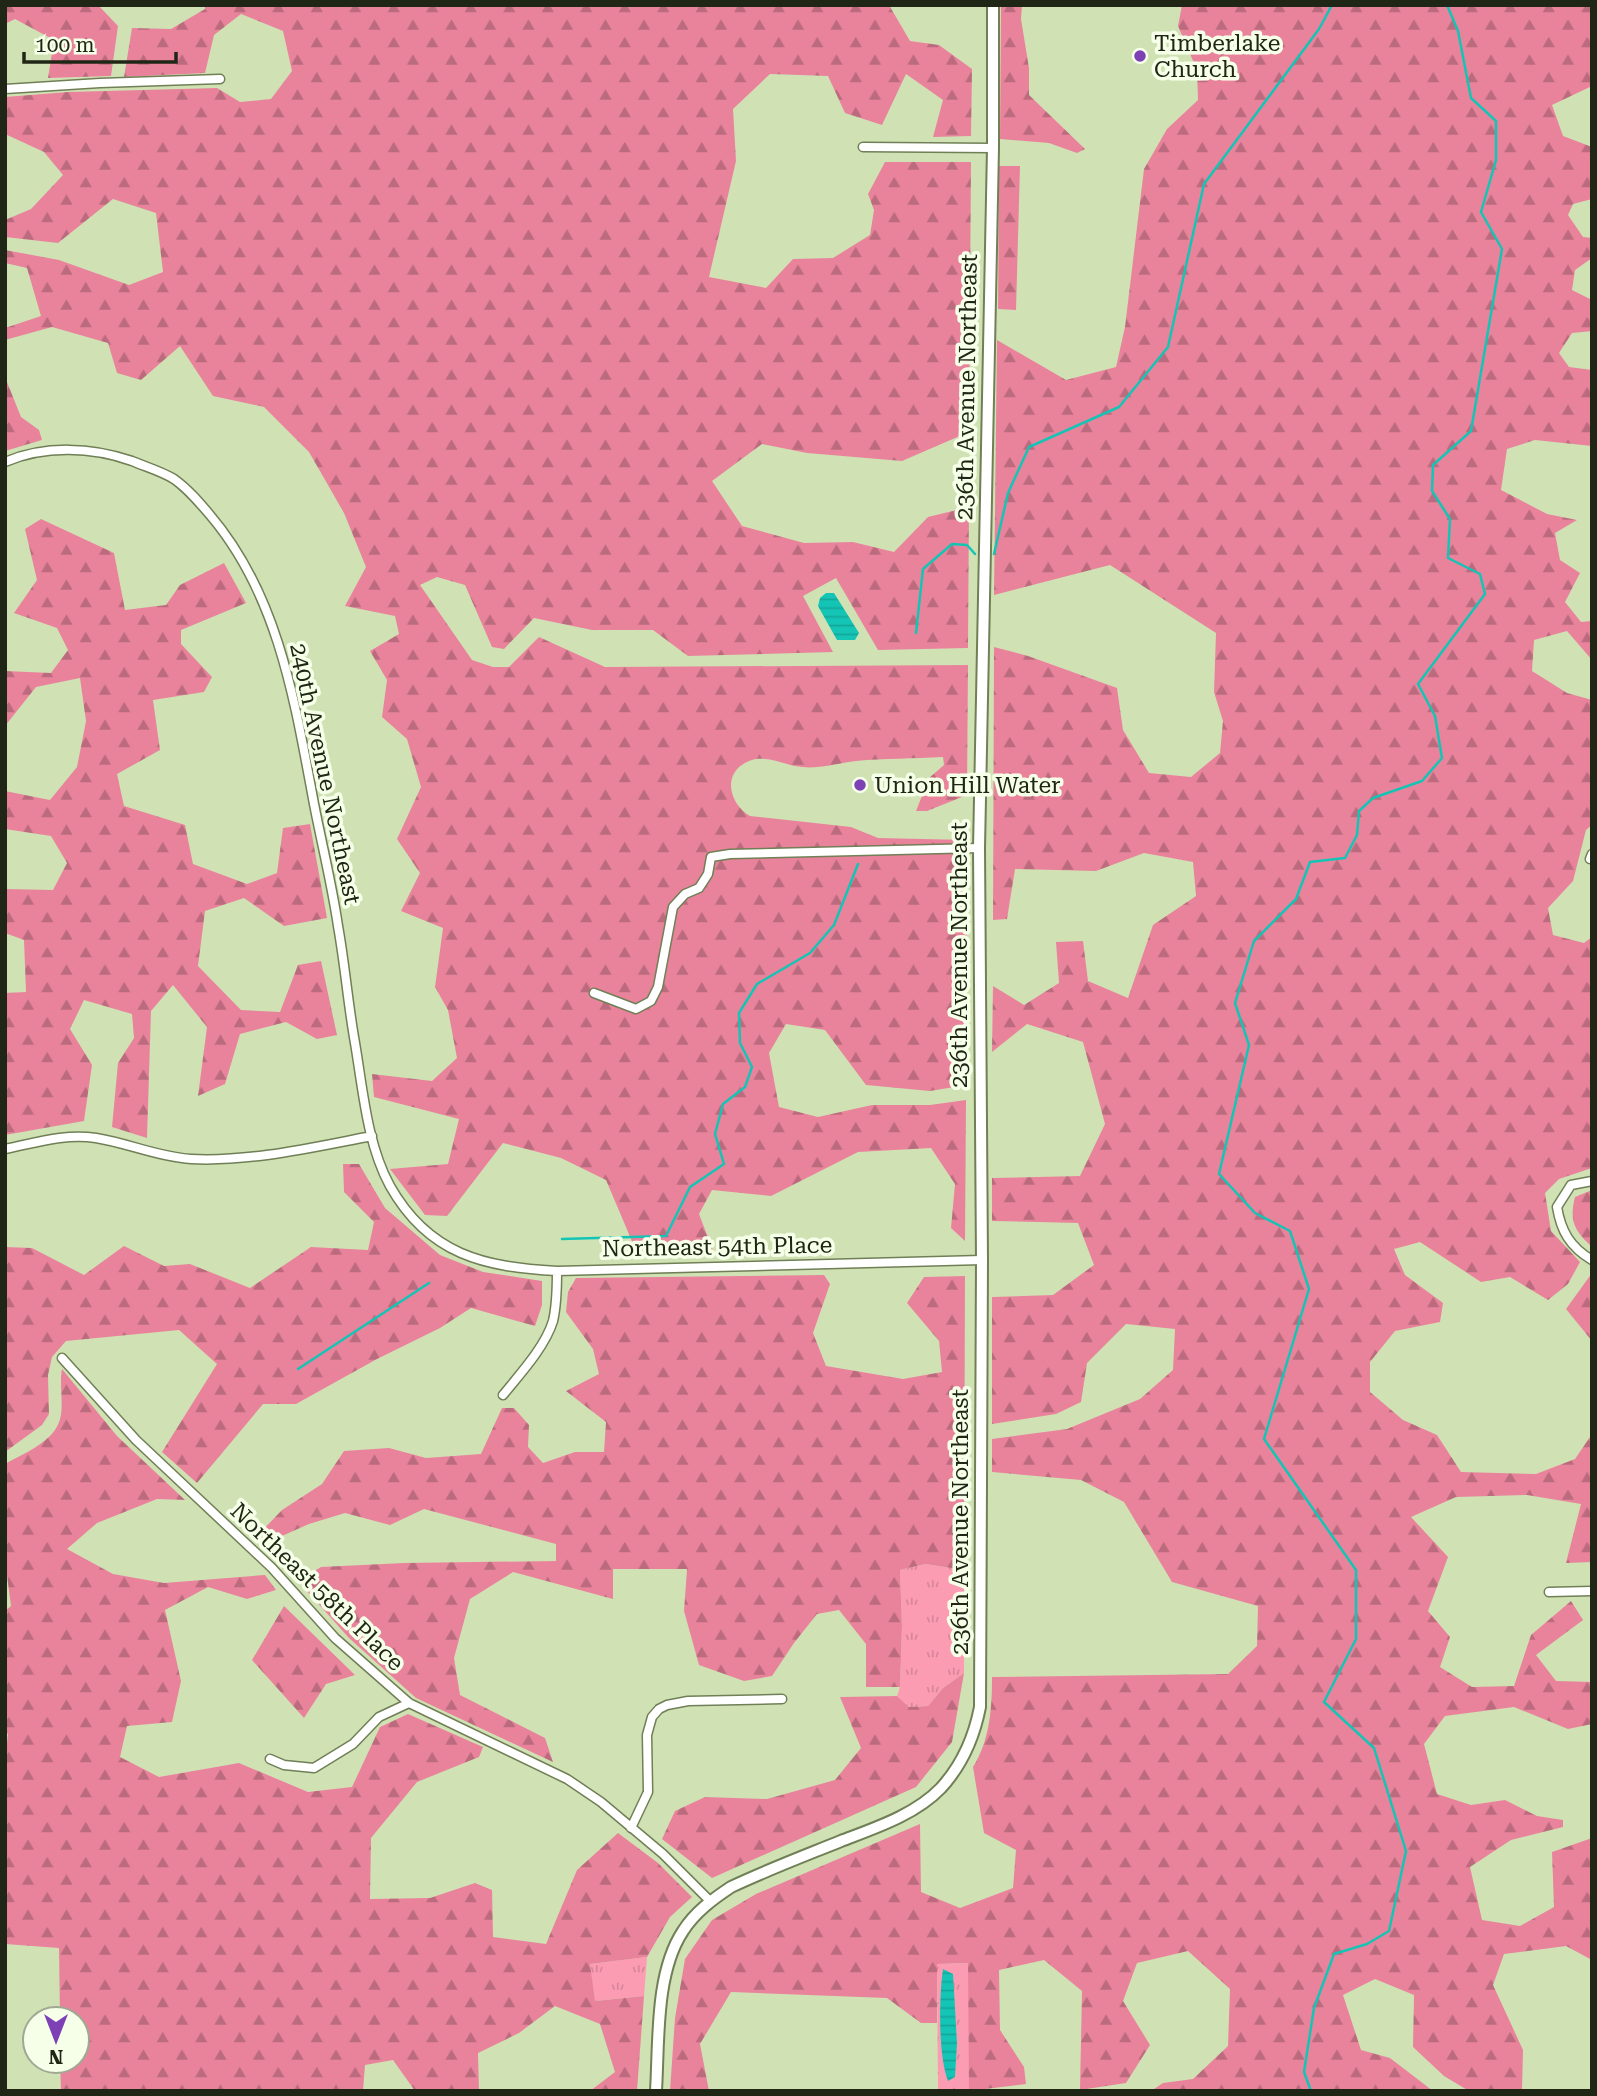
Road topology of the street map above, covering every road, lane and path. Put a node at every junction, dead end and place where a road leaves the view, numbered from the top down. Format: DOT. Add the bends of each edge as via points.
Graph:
graph roads {
  1 [pos="992,5"];
  2 [pos="220,79"];
  3 [pos="5,89"];
  4 [pos="863,148"];
  5 [pos="993,148"];
  6 [pos="5,462"];
  7 [pos="979,848"];
  8 [pos="594,993"];
  9 [pos="372,1136"];
  10 [pos="5,1149"];
  11 [pos="1592,1181"];
  12 [pos="454,1252"];
  13 [pos="982,1259"];
  14 [pos="1592,1260"];
  15 [pos="557,1270"];
  16 [pos="62,1358"];
  17 [pos="503,1395"];
  18 [pos="1592,1591"];
  19 [pos="1549,1592"];
  20 [pos="782,1699"];
  21 [pos="409,1703"];
  22 [pos="270,1759"];
  23 [pos="631,1828"];
  24 [pos="710,1901"];
  25 [pos="656,2091"];
  1 -- 5 [label="street, 236th Avenue Northeast"];
  2 -- 3 [label="street"];
  4 -- 5 [label="street"];
  5 -- 7 [label="street, 236th Avenue Northeast"];
  6 -- 9 [label="street, 240th Avenue Northeast" via="71,450 121,457 155,470 196,498 249,572 282,651 295,702"];
  7 -- 8 [label="street" via="711,857 699,888 673,907 658,987 651,1001 636,1009"];
  7 -- 13 [label="street, 236th Avenue Northeast"];
  9 -- 10 [label="street" via="226,1159 188,1158 75,1136"];
  9 -- 12 [label="street, 240th Avenue Northeast" via="390,1185 406,1209"];
  11 -- 14 [label="street" via="1571,1185 1557,1207 1561,1229"];
  12 -- 15 [label="street, Northeast 54th Place" via="488,1264"];
  13 -- 15 [label="street, Northeast 54th Place"];
  13 -- 24 [label="street, 236th Avenue Northeast" via="981,1688 969,1747 933,1795 896,1818 731,1887"];
  15 -- 17 [label="street" via="552,1323 530,1362"];
  16 -- 21 [label="street, Northeast 58th Place" via="136,1440 272,1568 335,1638"];
  18 -- 19 [label="street"];
  20 -- 23 [label="street" via="688,1701 659,1709 647,1735 648,1793"];
  21 -- 22 [label="street" via="379,1717 353,1744 314,1768"];
  21 -- 23 [label="street, Northeast 58th Place" via="567,1779"];
  23 -- 24 [label="street, Northeast 58th Place" via="682,1870"];
  24 -- 25 [label="street, 236th Avenue Northeast" via="684,1930 668,1965"];
}
